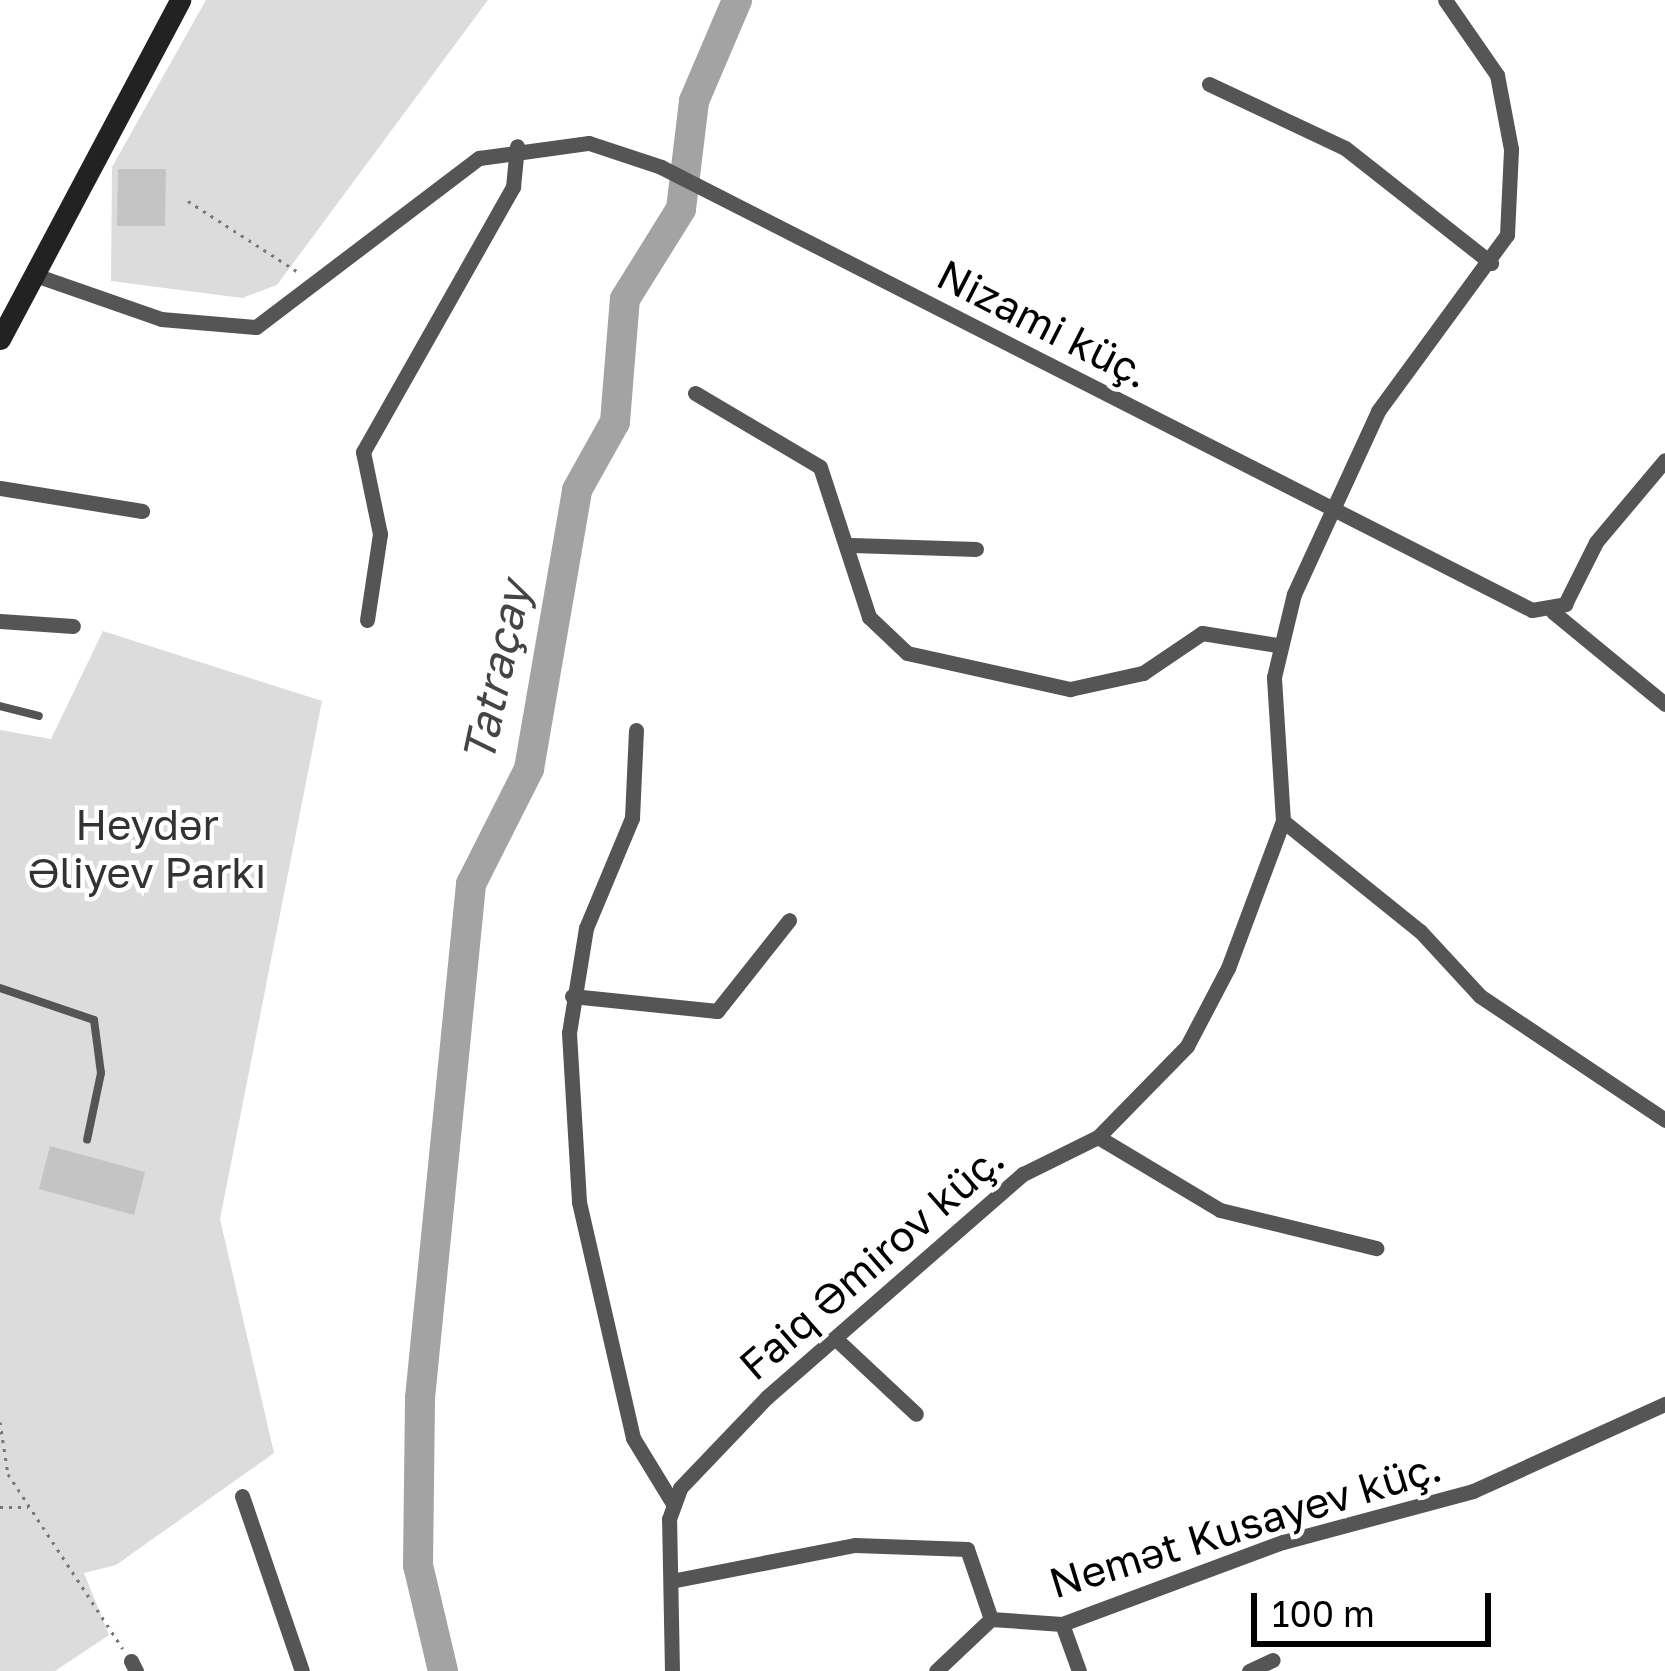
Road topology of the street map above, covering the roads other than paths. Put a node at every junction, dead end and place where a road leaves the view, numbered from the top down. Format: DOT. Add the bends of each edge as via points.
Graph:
graph roads {
  1 [pos="180,0"];
  2 [pos="1445,0"];
  3 [pos="1209,84"];
  4 [pos="517,146"];
  5 [pos="1491,263"];
  6 [pos="34,275"];
  7 [pos="0,340"];
  8 [pos="695,393"];
  9 [pos="1665,460"];
  10 [pos="0,488"];
  11 [pos="142,511"];
  12 [pos="1333,512"];
  13 [pos="852,545"];
  14 [pos="976,549"];
  15 [pos="1552,612"];
  16 [pos="367,620"];
  17 [pos="0,621"];
  18 [pos="73,626"];
  19 [pos="1277,645"];
  20 [pos="1665,704"];
  21 [pos="0,706"];
  22 [pos="39,716"];
  23 [pos="636,730"];
  24 [pos="1283,821"];
  25 [pos="790,920"];
  26 [pos="0,988"];
  27 [pos="572,995"];
  28 [pos="1665,1120"];
  29 [pos="1098,1137"];
  30 [pos="87,1140"];
  31 [pos="1376,1248"];
  32 [pos="837,1340"];
  33 [pos="1665,1404"];
  34 [pos="916,1414"];
  35 [pos="242,1496"];
  36 [pos="672,1502"];
  37 [pos="670,1581"];
  38 [pos="991,1619"];
  39 [pos="1062,1624"];
  40 [pos="1273,1660"];
  41 [pos="302,1671"];
  42 [pos="672,1671"];
  43 [pos="936,1671"];
  44 [pos="1078,1671"];
  45 [pos="1249,1671"];
  1 -- 6 [label="street"];
  2 -- 5 [label="street, Faiq Əmirov küç." via="1492,62 1510,127 1508,235"];
  3 -- 5 [label="street" via="1345,148"];
  4 -- 6 [label="street" via="428,190 279,314 233,330 116,308"];
  4 -- 12 [label="street, Nizami küç." via="589,143 661,167"];
  4 -- 16 [label="street" via="490,234 363,452 380,534"];
  5 -- 12 [label="street, Faiq Əmirov küç." via="1378,411"];
  6 -- 7 [label="street"];
  8 -- 13 [label="street" via="802,448"];
  9 -- 15 [label="street"];
  10 -- 11 [label="street"];
  12 -- 15 [label="street, Nizami küç."];
  12 -- 19 [label="street, Faiq Əmirov küç."];
  13 -- 14 [label="street"];
  13 -- 19 [label="street" via="862,600 892,645 1039,686 1128,678 1202,633"];
  15 -- 20 [label="street, Nizami küç."];
  17 -- 18 [label="street"];
  19 -- 24 [label="street, Faiq Əmirov küç."];
  21 -- 22 [label="lane"];
  23 -- 27 [label="street" via="632,818 586,928"];
  24 -- 28 [label="street" via="1420,931 1480,996"];
  24 -- 29 [label="street, Faiq Əmirov küç." via="1187,1046"];
  25 -- 27 [label="street" via="718,1011"];
  26 -- 30 [label="lane" via="94,1020 101,1073"];
  27 -- 36 [label="street" via="579,1202 633,1438"];
  29 -- 31 [label="street" via="1220,1210"];
  29 -- 32 [label="street, Faiq Əmirov küç." via="1023,1174"];
  32 -- 34 [label="street"];
  32 -- 36 [label="street, Faiq Əmirov küç." via="739,1423"];
  33 -- 39 [label="street, Nemət Kusayev küç." via="1473,1491 1283,1542"];
  35 -- 41 [label="street"];
  36 -- 37 [label="street"];
  37 -- 38 [label="street" via="855,1545 967,1549"];
  37 -- 42 [label="street"];
  38 -- 39 [label="street, Nemət Kusayev küç."];
  38 -- 43 [label="street"];
  39 -- 44 [label="street"];
  40 -- 45 [label="street"];
}
